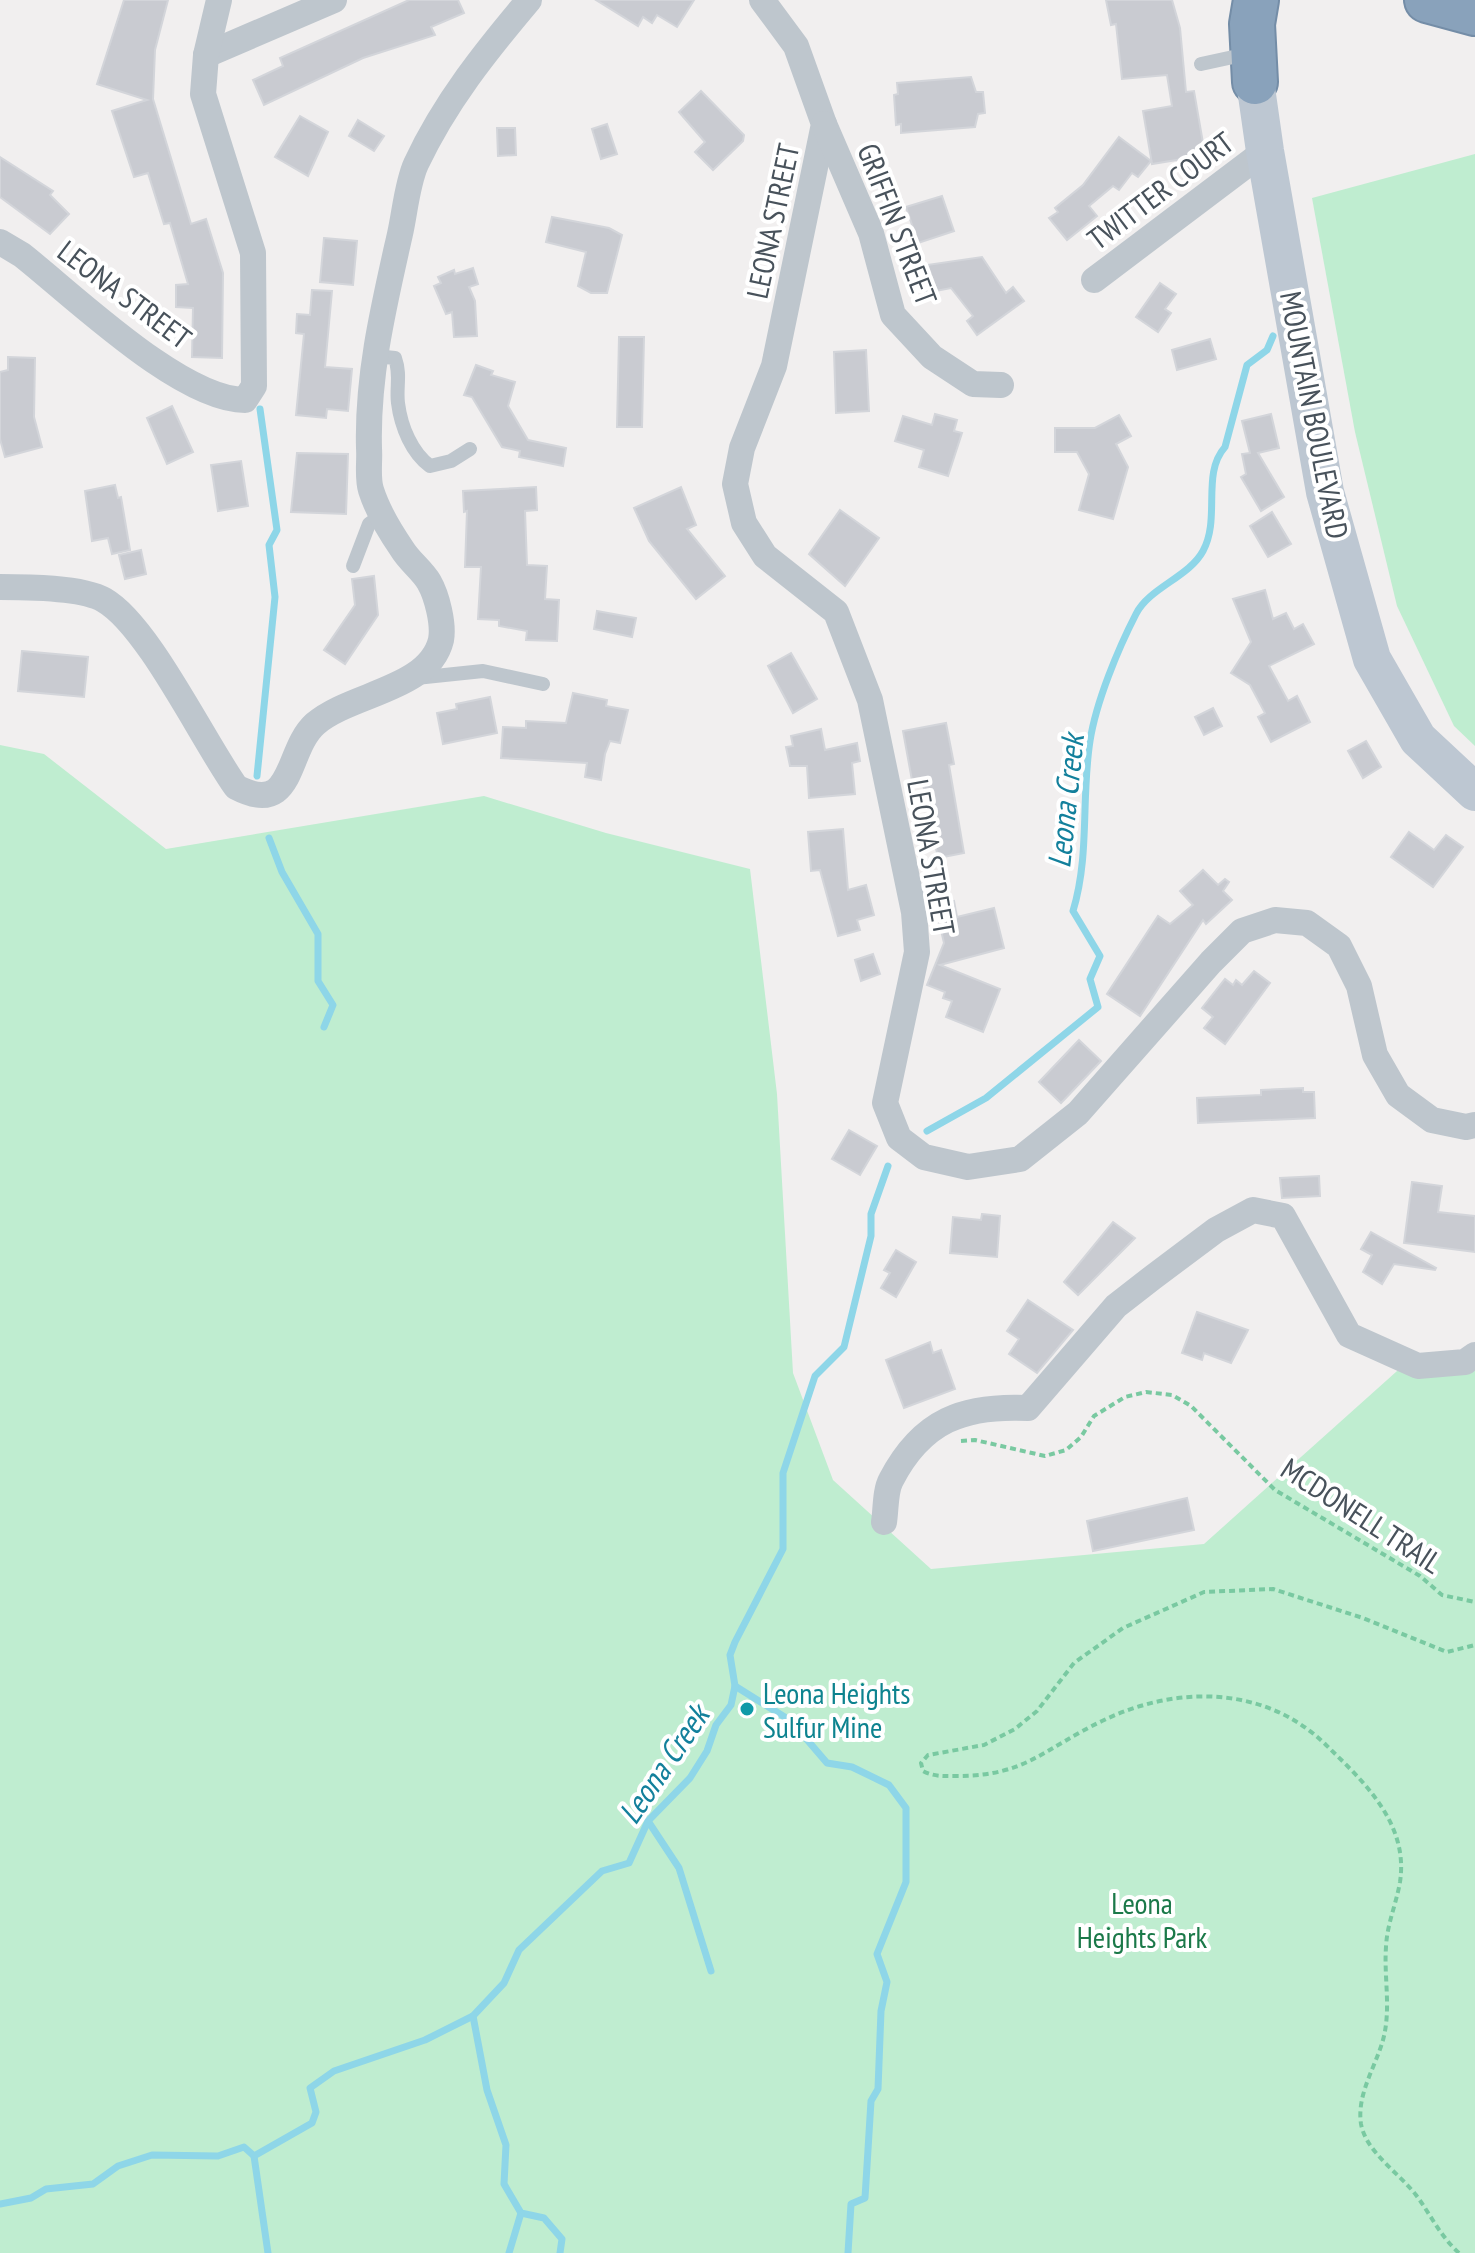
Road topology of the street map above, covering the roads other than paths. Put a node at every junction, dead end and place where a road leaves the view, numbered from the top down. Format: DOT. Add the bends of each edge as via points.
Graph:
graph roads {
  1 [pos="219,0"];
  2 [pos="334,0"];
  3 [pos="529,0"];
  4 [pos="762,0"];
  5 [pos="1243,0"];
  6 [pos="1256,0"];
  7 [pos="1427,0"];
  8 [pos="1475,13"];
  9 [pos="206,55"];
  10 [pos="1201,64"];
  11 [pos="1253,68"];
  12 [pos="824,124"];
  13 [pos="1265,151"];
  14 [pos="0,242"];
  15 [pos="1094,280"];
  16 [pos="375,356"];
  17 [pos="1001,385"];
  18 [pos="470,449"];
  19 [pos="389,523"];
  20 [pos="353,566"];
  21 [pos="0,587"];
  22 [pos="415,678"];
  23 [pos="543,684"];
  24 [pos="1475,792"];
  25 [pos="1475,1125"];
  26 [pos="1475,1355"];
  27 [pos="884,1522"];
  1 -- 9 [label="street"];
  2 -- 9 [label="street"];
  3 -- 16 [label="street" via="467,73 415,166"];
  4 -- 12 [label="street, LEONA STREET" via="796,46"];
  5 -- 11 [label="street, MOUNTAIN BOULEVARD"];
  6 -- 11 [label="highway"];
  7 -- 8 [label="highway"];
  9 -- 14 [label="street, LEONA STREET" via="203,94 210,126 253,253 254,386 245,400 228,400 163,368"];
  10 -- 11 [label="lane"];
  11 -- 13 [label="street, MOUNTAIN BOULEVARD"];
  12 -- 17 [label="street, GRIFFIN STREET" via="871,233 893,315 932,357 973,384"];
  12 -- 25 [label="street, LEONA STREET" via="774,366 742,448 735,484 744,523 765,556 836,612 870,700 914,912 917,952 885,1103 899,1138 924,1157 968,1167 1020,1159 1078,1113 1242,931 1275,920 1307,923 1339,946 1359,986 1375,1055 1398,1095 1432,1120"];
  13 -- 15 [label="street, TWITTER COURT"];
  13 -- 24 [label="street, MOUNTAIN BOULEVARD" via="1325,492 1372,659 1418,739"];
  16 -- 18 [label="lane" via="395,358 398,403 415,455 430,466"];
  16 -- 19 [label="street" via="368,397 371,489"];
  19 -- 20 [label="lane" via="376,519 369,524"];
  19 -- 22 [label="street" via="429,582 440,617 441,641"];
  21 -- 22 [label="street" via="44,587 104,599 137,631 236,787 253,795 276,790 314,725 351,701"];
  22 -- 23 [label="lane" via="483,671"];
  26 -- 27 [label="street" via="1465,1362 1418,1366 1349,1335 1283,1216 1253,1210 1216,1230 1116,1306 1028,1408 998,1407 945,1418 922,1438 889,1482"];
}
